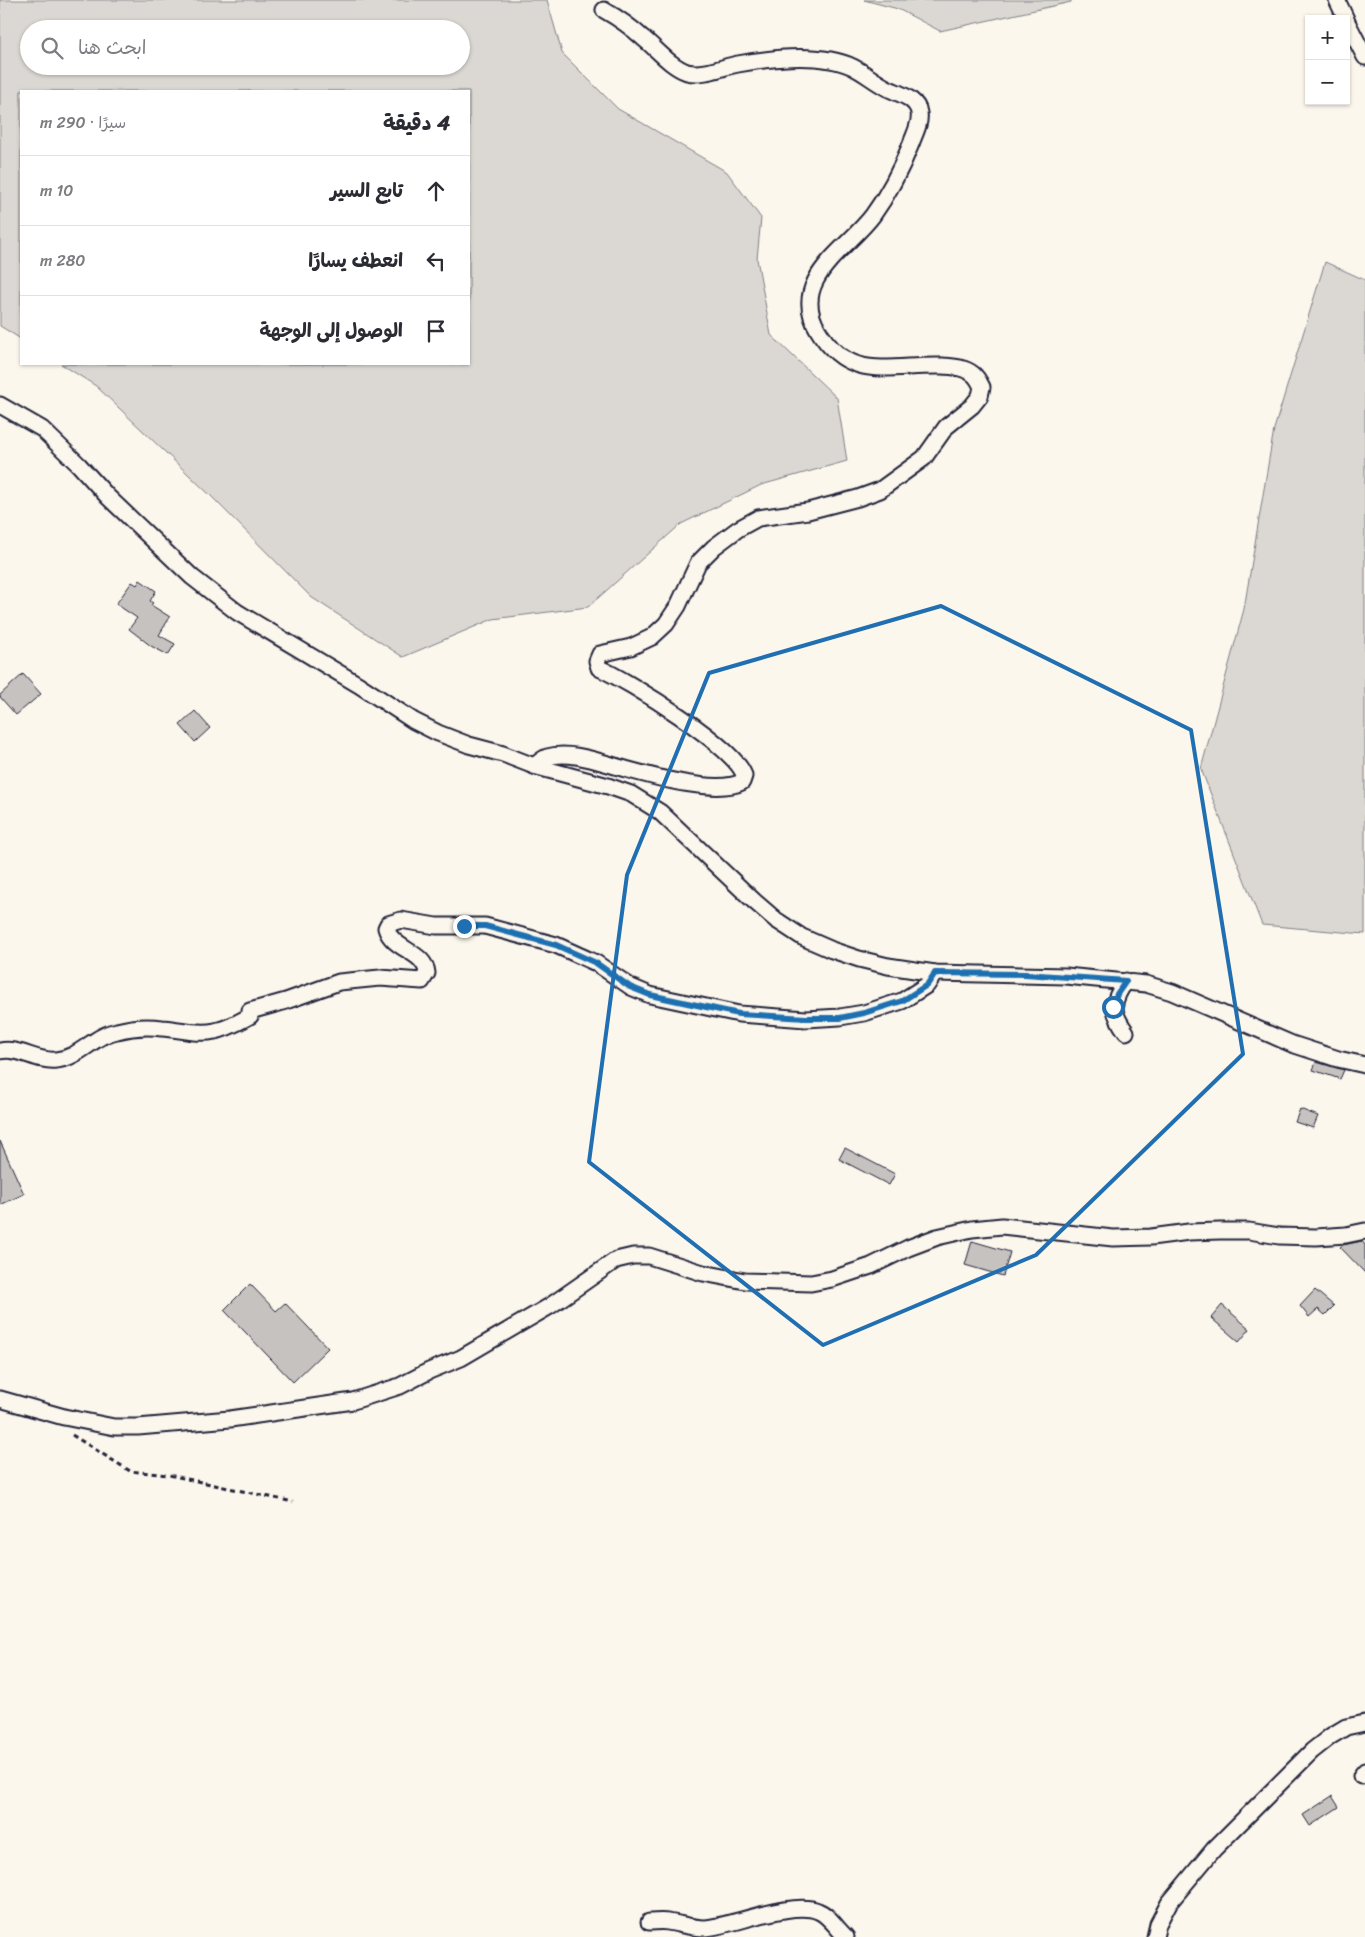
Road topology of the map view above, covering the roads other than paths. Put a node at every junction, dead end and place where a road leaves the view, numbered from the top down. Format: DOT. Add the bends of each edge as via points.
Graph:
graph roads {
  1 [pos="1337,0"];
  2 [pos="604,10"];
  3 [pos="1344,15"];
  4 [pos="1350,27"];
  5 [pos="1365,56"];
  6 [pos="0,405"];
  7 [pos="534,766"];
  8 [pos="935,973"];
  9 [pos="1126,981"];
  10 [pos="1126,1032"];
  11 [pos="0,1052"];
  12 [pos="1365,1065"];
  13 [pos="1365,1231"];
  14 [pos="0,1399"];
  15 [pos="1365,1723"];
  16 [pos="649,1922"];
  17 [pos="846,1937"];
  18 [pos="1155,1937"];
  1 -- 3 [label="street"];
  2 -- 7 [label="street" via="642,37 675,67 689,72 701,73 771,59 820,58 853,67 913,100 920,116 903,165 873,215 823,267 814,281 810,312 816,328 830,348 846,360 865,368 959,367 974,374 982,387 972,406 946,427 924,458 880,490 808,511 758,518 738,529 698,563 678,606 652,637 631,647 600,654 599,668 630,684 706,735 740,765 744,776 742,782 734,786 688,784 578,757 545,758"];
  4 -- 5 [label="street"];
  6 -- 7 [label="street" via="42,430 192,578 237,612 422,725 469,745"];
  7 -- 8 [label="street" via="632,794 660,812 754,901 802,937 859,959"];
  8 -- 9 [label="street" via="1025,974"];
  8 -- 11 [label="street" via="927,985 902,1001 864,1013 840,1018 739,1014 650,995 630,987 596,963 556,945 485,926 436,926 400,920 388,924 387,933 395,943 423,961 427,972 422,981 380,978 339,982 250,1011 250,1016 217,1031 190,1033 146,1027 112,1032 81,1051 57,1060 14,1051"];
  9 -- 10 [label="street" via="1113,1007"];
  9 -- 12 [label="street" via="1172,992 1292,1044"];
  13 -- 14 [label="street" via="1316,1237 1220,1231 1113,1238 1002,1226 937,1237 871,1266 811,1283 745,1281 703,1273 648,1256 633,1256 616,1260 550,1306 461,1358 400,1386 352,1401 230,1419 138,1428 56,1416"];
  15 -- 18 [label="street" via="1346,1727 1325,1741 1225,1837 1170,1903 1158,1924"];
  16 -- 17 [label="street" via="708,1928 752,1916 807,1909 818,1911"];
}
